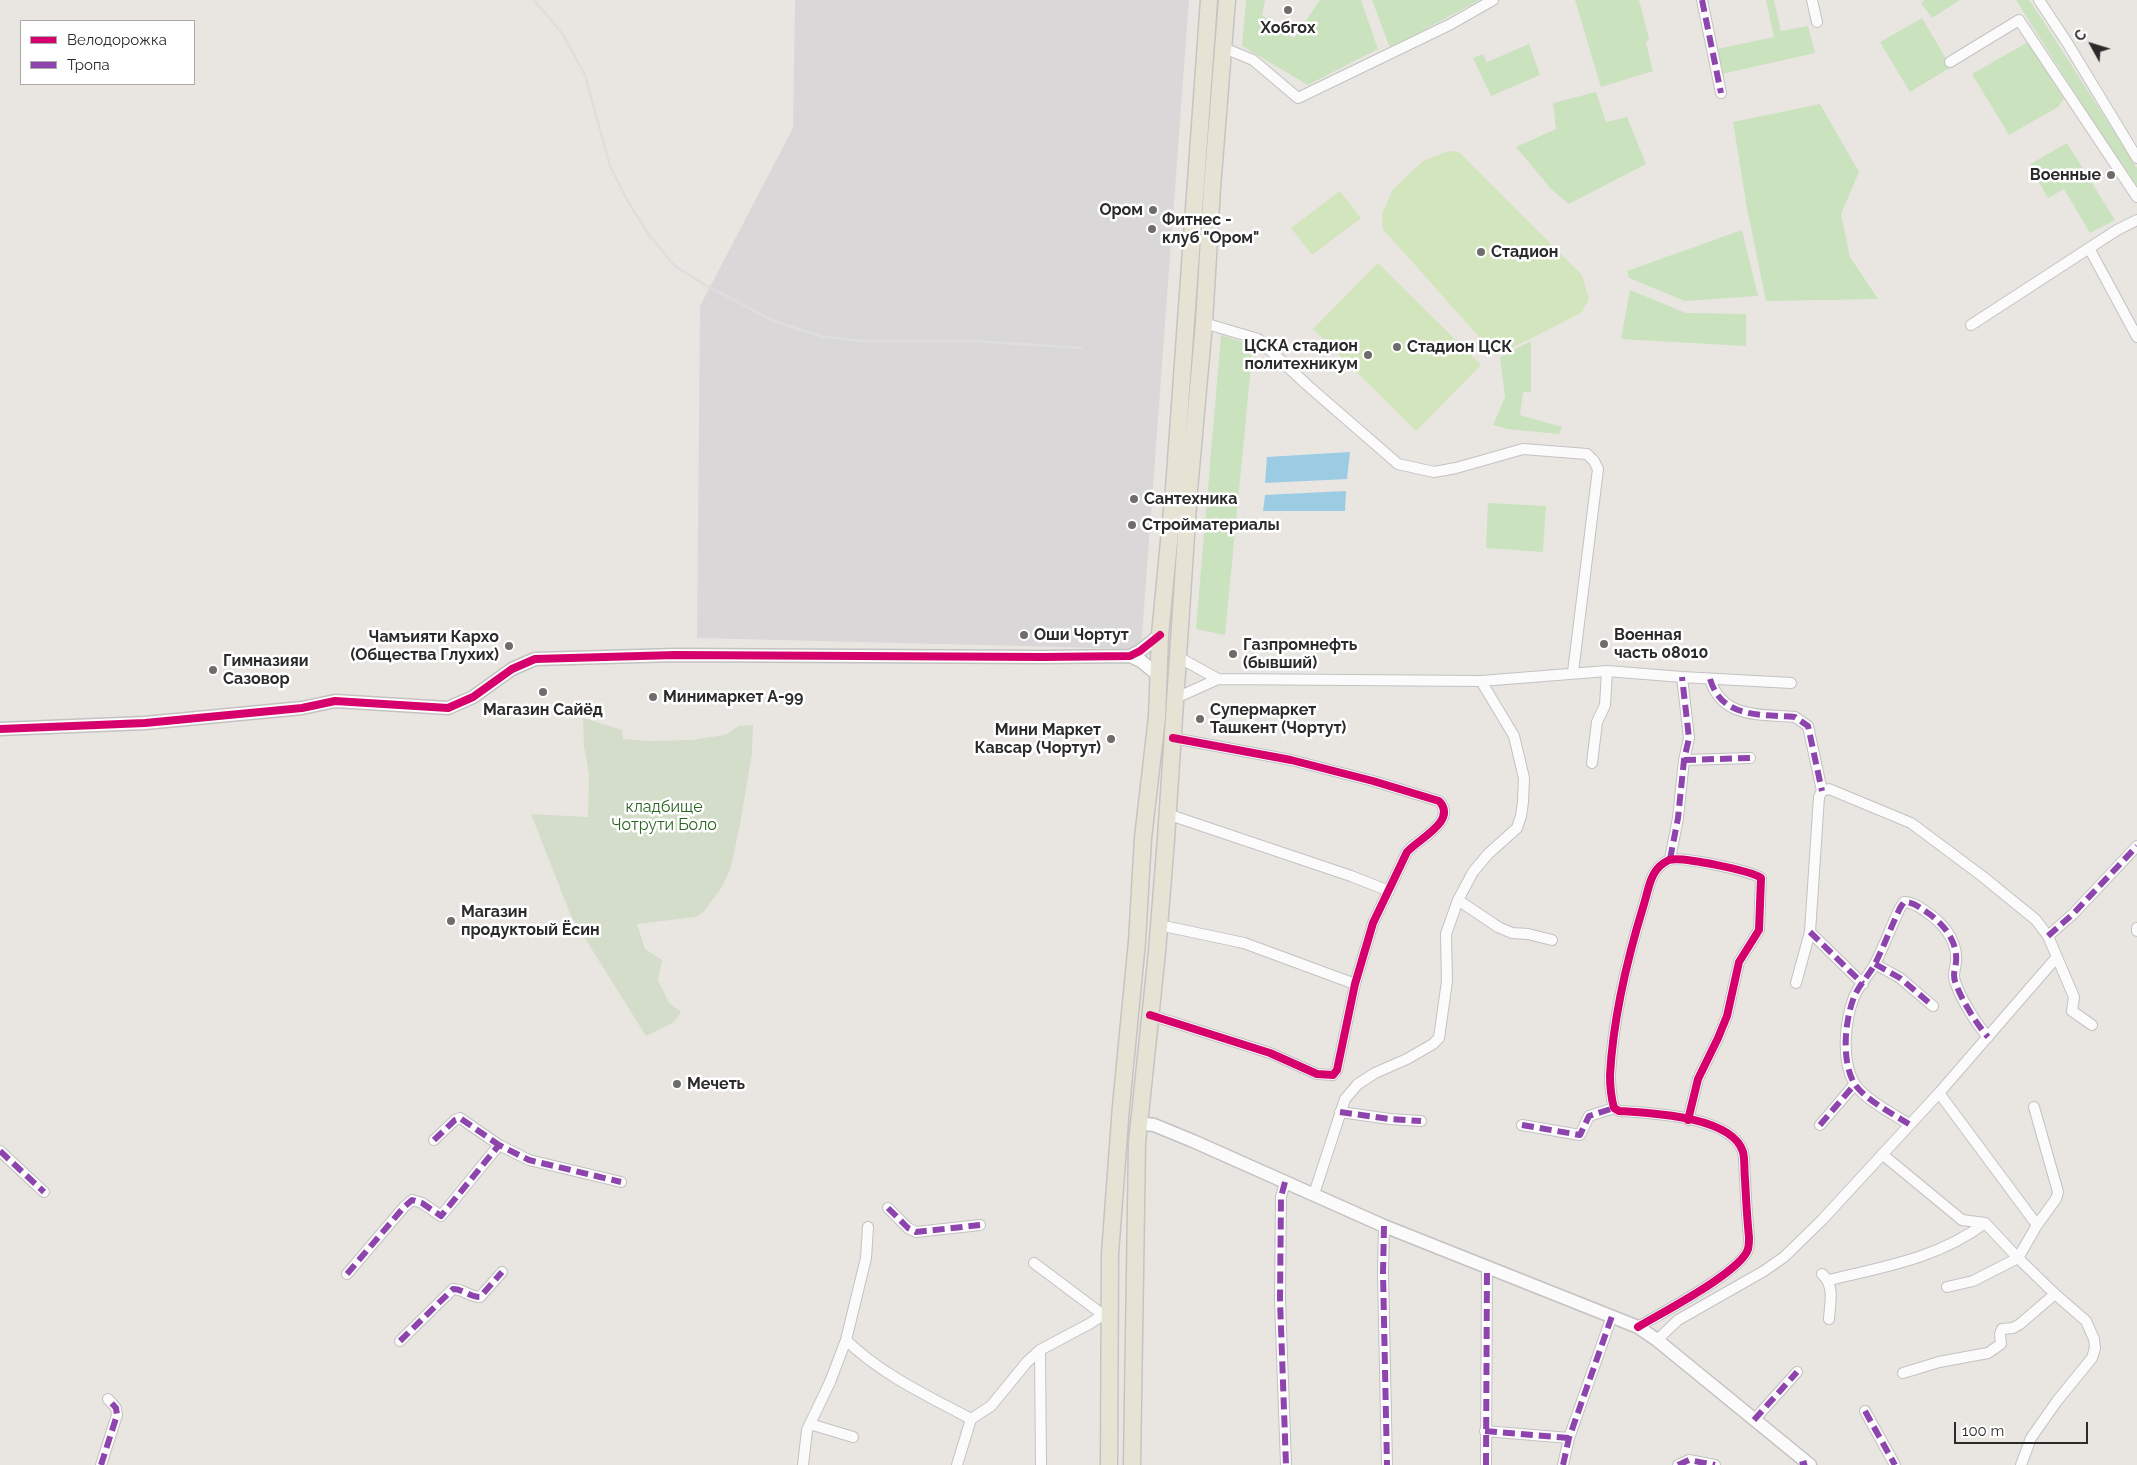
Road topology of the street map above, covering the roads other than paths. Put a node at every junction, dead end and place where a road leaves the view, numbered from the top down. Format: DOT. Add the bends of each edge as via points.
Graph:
graph roads {
  1 [pos="1209,0"];
  2 [pos="1227,0"];
  3 [pos="1493,0"];
  4 [pos="1702,0"];
  5 [pos="1812,0"];
  6 [pos="2039,0"];
  7 [pos="1818,22"];
  8 [pos="1224,48"];
  9 [pos="1950,62"];
  10 [pos="1721,93"];
  11 [pos="2137,158"];
  12 [pos="2137,197"];
  13 [pos="2137,220"];
  14 [pos="2089,248"];
  15 [pos="1204,323"];
  16 [pos="1972,325"];
  17 [pos="2137,337"];
  18 [pos="1182,490"];
  19 [pos="1160,636"];
  20 [pos="1130,656"];
  21 [pos="1178,657"];
  22 [pos="1607,671"];
  23 [pos="1573,672"];
  24 [pos="1158,675"];
  25 [pos="1682,677"];
  26 [pos="1710,678"];
  27 [pos="1218,679"];
  28 [pos="1481,681"];
  29 [pos="1792,683"];
  30 [pos="1176,698"];
  31 [pos="0,729"];
  32 [pos="1173,738"];
  33 [pos="1750,758"];
  34 [pos="1684,760"];
  35 [pos="1592,763"];
  36 [pos="1822,791"];
  37 [pos="1167,814"];
  38 [pos="1143,838"];
  39 [pos="1166,839"];
  40 [pos="2137,846"];
  41 [pos="1670,859"];
  42 [pos="1389,890"];
  43 [pos="1458,900"];
  44 [pos="1159,924"];
  45 [pos="1810,932"];
  46 [pos="2048,936"];
  47 [pos="1552,940"];
  48 [pos="2056,958"];
  49 [pos="1875,964"];
  50 [pos="1355,984"];
  51 [pos="1796,984"];
  52 [pos="1863,984"];
  53 [pos="1933,1006"];
  54 [pos="1150,1016"];
  55 [pos="2092,1025"];
  56 [pos="1988,1037"];
  57 [pos="1855,1084"];
  58 [pos="1939,1093"];
  59 [pos="1614,1108"];
  60 [pos="2034,1108"];
  61 [pos="1340,1112"];
  62 [pos="1688,1120"];
  63 [pos="1421,1121"];
  64 [pos="1139,1123"];
  65 [pos="1910,1124"];
  66 [pos="1522,1125"];
  67 [pos="1820,1126"];
  68 [pos="434,1140"];
  69 [pos="498,1145"];
  70 [pos="0,1150"];
  71 [pos="1882,1154"];
  72 [pos="621,1182"];
  73 [pos="1285,1182"];
  74 [pos="44,1192"];
  75 [pos="1314,1194"];
  76 [pos="888,1208"];
  77 [pos="1113,1214"];
  78 [pos="1134,1216"];
  79 [pos="1984,1223"];
  80 [pos="980,1225"];
  81 [pos="2037,1225"];
  82 [pos="1384,1226"];
  83 [pos="868,1227"];
  84 [pos="2018,1258"];
  85 [pos="1034,1264"];
  86 [pos="1487,1267"];
  87 [pos="502,1272"];
  88 [pos="347,1274"];
  89 [pos="1946,1287"];
  90 [pos="2055,1294"];
  91 [pos="1612,1316"];
  92 [pos="1106,1317"];
  93 [pos="1829,1320"];
  94 [pos="1638,1327"];
  95 [pos="846,1340"];
  96 [pos="1657,1340"];
  97 [pos="400,1341"];
  98 [pos="1040,1350"];
  99 [pos="1796,1372"];
  100 [pos="1903,1373"];
  101 [pos="108,1398"];
  102 [pos="1865,1411"];
  103 [pos="971,1419"];
  104 [pos="1754,1420"];
  105 [pos="810,1424"];
  106 [pos="1485,1431"];
  107 [pos="853,1437"];
  108 [pos="1569,1438"];
  109 [pos="1806,1464"];
  110 [pos="101,1465"];
  111 [pos="803,1465"];
  112 [pos="957,1465"];
  113 [pos="1042,1465"];
  114 [pos="1109,1465"];
  115 [pos="1132,1465"];
  116 [pos="1286,1465"];
  117 [pos="1387,1465"];
  118 [pos="1486,1465"];
  119 [pos="1562,1465"];
  120 [pos="1678,1465"];
  121 [pos="1715,1465"];
  122 [pos="1895,1465"];
  123 [pos="2021,1465"];
  1 -- 18 [label="main road"];
  2 -- 8 [label="main road"];
  3 -- 8 [label="street" via="1451,24 1298,98 1254,60"];
  4 -- 10 [label="street"];
  5 -- 7 [label="street"];
  6 -- 11 [label="street"];
  8 -- 15 [label="main road"];
  9 -- 12 [label="street" via="2019,20"];
  13 -- 14 [label="street"];
  14 -- 16 [label="street"];
  14 -- 17 [label="street"];
  15 -- 18 [label="main road"];
  15 -- 23 [label="street" via="1258,339 1398,464 1434,472 1523,449 1587,454 1598,469"];
  18 -- 19 [label="main road"];
  18 -- 21 [label="main road"];
  19 -- 20 [label="street"];
  19 -- 24 [label="main road"];
  20 -- 24 [label="street"];
  20 -- 31 [label="street" via="667,655 535,659 512,669 473,697 448,708 335,700 302,708 144,723"];
  21 -- 27 [label="street"];
  21 -- 30 [label="main road"];
  22 -- 23 [label="street"];
  22 -- 25 [label="street"];
  22 -- 35 [label="street" via="1605,706 1597,722"];
  23 -- 28 [label="street"];
  24 -- 38 [label="main road" via="1157,717"];
  25 -- 26 [label="street"];
  25 -- 34 [label="street" via="1689,738"];
  26 -- 29 [label="street"];
  26 -- 36 [label="street" via="1718,697 1735,710 1795,717 1808,726"];
  27 -- 28 [label="street"];
  27 -- 30 [label="street"];
  28 -- 43 [label="street" via="1514,736 1524,778 1523,802 1517,828 1473,872"];
  30 -- 32 [label="main road"];
  32 -- 37 [label="main road"];
  32 -- 42 [label="street" via="1291,760 1439,801 1444,808 1442,822 1414,843"];
  33 -- 34 [label="street"];
  34 -- 41 [label="street"];
  36 -- 45 [label="street"];
  36 -- 46 [label="street" via="1829,789 1911,823 1990,882 2036,920"];
  37 -- 39 [label="main road"];
  37 -- 42 [label="street"];
  38 -- 39 [label="main road"];
  38 -- 77 [label="main road"];
  39 -- 44 [label="main road"];
  40 -- 46 [label="street"];
  41 -- 59 [label="street" via="1660,865 1652,876 1635,932 1610,1074"];
  41 -- 62 [label="street" via="1743,871 1761,878 1759,930 1739,962 1725,1022 1698,1079"];
  42 -- 50 [label="street" via="1373,922"];
  43 -- 47 [label="street" via="1512,934"];
  43 -- 61 [label="street" via="1446,934 1447,981 1439,1038 1427,1048 1358,1084 1345,1099"];
  44 -- 50 [label="street" via="1244,943"];
  44 -- 54 [label="main road"];
  45 -- 51 [label="street"];
  45 -- 52 [label="street"];
  46 -- 48 [label="street"];
  48 -- 55 [label="street" via="2074,997 2072,1011"];
  48 -- 56 [label="street"];
  49 -- 52 [label="street"];
  49 -- 53 [label="street" via="1900,978"];
  49 -- 56 [label="street" via="1902,906 1907,902 1922,909 1940,921 1948,932 1954,946 1956,985 1977,1024"];
  50 -- 54 [label="street" via="1337,1070 1333,1075 1318,1074 1270,1053"];
  52 -- 57 [label="street" via="1855,995 1847,1020 1846,1044 1850,1074"];
  54 -- 64 [label="main road"];
  56 -- 58 [label="street"];
  57 -- 65 [label="street" via="1875,1102"];
  57 -- 67 [label="street"];
  58 -- 65 [label="street"];
  58 -- 81 [label="street"];
  59 -- 62 [label="street"];
  59 -- 66 [label="street" via="1589,1116 1580,1135"];
  60 -- 81 [label="street" via="2058,1192"];
  61 -- 63 [label="street"];
  61 -- 75 [label="street"];
  62 -- 94 [label="street" via="1712,1126 1732,1136 1743,1151 1748,1249 1735,1266"];
  64 -- 73 [label="street" via="1154,1125"];
  64 -- 78 [label="main road"];
  65 -- 71 [label="street"];
  68 -- 69 [label="street" via="460,1118"];
  69 -- 72 [label="street" via="529,1160"];
  69 -- 88 [label="street" via="441,1216 412,1200"];
  70 -- 74 [label="street"];
  71 -- 79 [label="street" via="1962,1220"];
  71 -- 96 [label="street" via="1784,1257 1678,1320"];
  73 -- 75 [label="street"];
  73 -- 116 [label="street" via="1281,1197 1280,1300"];
  75 -- 82 [label="street"];
  76 -- 80 [label="street" via="916,1232"];
  77 -- 78 [label="main road"];
  77 -- 92 [label="main road"];
  78 -- 115 [label="main road"];
  79 -- 84 [label="street"];
  79 -- 93 [label="street" via="1951,1245 1917,1259 1825,1277 1832,1290"];
  81 -- 84 [label="street"];
  82 -- 86 [label="street"];
  82 -- 117 [label="street"];
  83 -- 95 [label="street" via="866,1258"];
  84 -- 89 [label="street" via="1973,1281"];
  84 -- 90 [label="street"];
  85 -- 92 [label="street"];
  86 -- 91 [label="street"];
  86 -- 106 [label="street"];
  87 -- 97 [label="street" via="480,1297 453,1289"];
  90 -- 100 [label="street" via="2020,1324 2002,1329 2001,1344 1988,1353"];
  90 -- 123 [label="street" via="2086,1321 2095,1348 2092,1358 2031,1438"];
  91 -- 94 [label="street"];
  91 -- 108 [label="street"];
  92 -- 98 [label="street"];
  92 -- 114 [label="main road"];
  94 -- 96 [label="street"];
  95 -- 103 [label="street" via="891,1376"];
  95 -- 105 [label="street"];
  96 -- 104 [label="street"];
  98 -- 103 [label="street" via="992,1406"];
  98 -- 113 [label="street"];
  99 -- 104 [label="street"];
  101 -- 110 [label="street" via="116,1408 117,1416"];
  102 -- 122 [label="street"];
  103 -- 112 [label="street"];
  104 -- 109 [label="street"];
  105 -- 107 [label="street"];
  105 -- 111 [label="street"];
  106 -- 108 [label="street"];
  106 -- 118 [label="street"];
  108 -- 119 [label="street"];
  120 -- 121 [label="street" via="1689,1460"];
}
